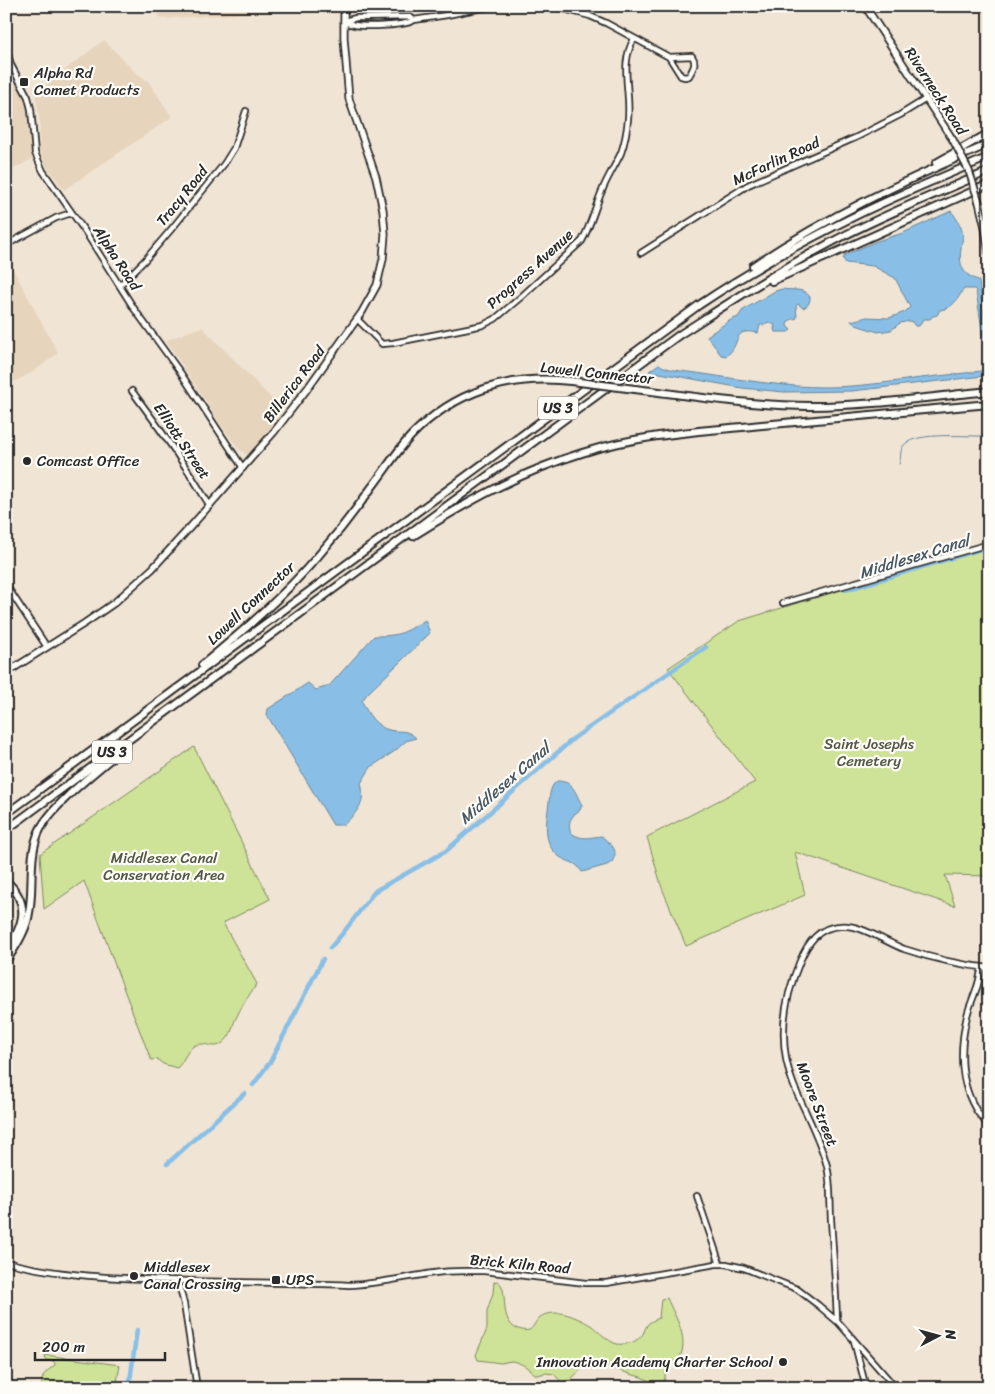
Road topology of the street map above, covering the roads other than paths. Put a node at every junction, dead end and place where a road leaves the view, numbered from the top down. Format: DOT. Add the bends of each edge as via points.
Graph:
graph roads {
  1 [pos="344,6"];
  2 [pos="491,6"];
  3 [pos="549,6"];
  4 [pos="865,6"];
  5 [pos="344,22"];
  6 [pos="634,39"];
  7 [pos="6,47"];
  8 [pos="669,57"];
  9 [pos="926,99"];
  10 [pos="246,111"];
  11 [pos="989,133"];
  12 [pos="989,144"];
  13 [pos="989,157"];
  14 [pos="989,171"];
  15 [pos="989,184"];
  16 [pos="884,192"];
  17 [pos="71,213"];
  18 [pos="6,245"];
  19 [pos="641,253"];
  20 [pos="989,253"];
  21 [pos="120,285"];
  22 [pos="750,290"];
  23 [pos="712,297"];
  24 [pos="357,319"];
  25 [pos="132,391"];
  26 [pos="989,391"];
  27 [pos="989,404"];
  28 [pos="243,468"];
  29 [pos="210,506"];
  30 [pos="989,544"];
  31 [pos="369,563"];
  32 [pos="6,585"];
  33 [pos="783,603"];
  34 [pos="47,647"];
  35 [pos="6,673"];
  36 [pos="155,704"];
  37 [pos="166,712"];
  38 [pos="6,814"];
  39 [pos="6,830"];
  40 [pos="6,880"];
  41 [pos="6,952"];
  42 [pos="6,961"];
  43 [pos="982,968"];
  44 [pos="989,968"];
  45 [pos="989,1126"];
  46 [pos="697,1196"];
  47 [pos="6,1262"];
  48 [pos="720,1264"];
  49 [pos="178,1281"];
  50 [pos="837,1321"];
  51 [pos="854,1339"];
  52 [pos="873,1361"];
  53 [pos="860,1365"];
  54 [pos="197,1388"];
  55 [pos="866,1388"];
  56 [pos="896,1388"];
  1 -- 5 [label="main road, Billerica Road"];
  2 -- 5 [label="street" via="414,20 410,17 356,18"];
  3 -- 6 [label="street" via="587,15"];
  4 -- 9 [label="main road, Riverneck Road"];
  5 -- 24 [label="main road, Billerica Road" via="349,99 384,210 385,234 376,285"];
  6 -- 8 [label="street"];
  6 -- 24 [label="street, Progress Avenue" via="626,62 629,107 625,140 582,241 514,303 483,325 382,344"];
  7 -- 17 [label="street, Alpha Road" via="11,65 28,96 38,161"];
  8 -- 8 [label="street" via="681,76 689,76 695,64 692,56"];
  9 -- 19 [label="street, McFarlin Road" via="857,137 748,185"];
  9 -- 20 [label="main road, Riverneck Road, bridge" via="966,164 980,202"];
  10 -- 21 [label="street, Tracy Road" via="234,148 224,164 145,260"];
  11 -- 16 [label="highway"];
  12 -- 16 [label="highway"];
  13 -- 23 [label="highway, US 3" via="835,226"];
  14 -- 22 [label="highway, US 3" via="846,235"];
  15 -- 22 [label="highway"];
  16 -- 23 [label="highway" via="783,246"];
  17 -- 18 [label="street"];
  17 -- 21 [label="street, Alpha Road"];
  21 -- 28 [label="street, Alpha Road"];
  22 -- 31 [label="highway, US 3" via="679,335"];
  23 -- 36 [label="highway, US 3"];
  24 -- 28 [label="main road, Billerica Road" via="274,432"];
  25 -- 29 [label="street, Elliott Street"];
  26 -- 36 [label="highway, Lowell Connector, bridge" via="859,404 803,406 570,380 526,379 466,396 433,416 404,444 350,517 299,578"];
  27 -- 31 [label="highway" via="677,433 600,448 548,464 497,487 460,506"];
  28 -- 29 [label="main road, Billerica Road"];
  29 -- 34 [label="main road, Billerica Road" via="143,578 114,603"];
  30 -- 33 [label="street"];
  31 -- 37 [label="highway, US 3"];
  32 -- 34 [label="street"];
  34 -- 35 [label="main road, Billerica Road"];
  36 -- 38 [label="highway, US 3"];
  37 -- 39 [label="highway, US 3"];
  37 -- 42 [label="highway" via="68,796 44,823 33,854 29,917"];
  40 -- 41 [label="highway" via="18,894 22,906 19,928"];
  43 -- 44 [label="street, Moore Street"];
  43 -- 45 [label="street" via="967,1014 962,1059 969,1096"];
  43 -- 50 [label="street, Moore Street" via="934,958 860,929 841,926 824,930 813,938 794,975 783,1019 784,1047 790,1074 827,1165"];
  46 -- 48 [label="street"];
  47 -- 49 [label="street, Brick Kiln Road" via="84,1275"];
  48 -- 49 [label="street, Brick Kiln Road" via="606,1283 484,1271 434,1273 362,1284"];
  48 -- 50 [label="street, Brick Kiln Road" via="744,1268 797,1289"];
  49 -- 54 [label="street"];
  50 -- 51 [label="street, Brick Kiln Road"];
  51 -- 52 [label="street, Brick Kiln Road"];
  51 -- 53 [label="street"];
  52 -- 53 [label="street"];
  52 -- 56 [label="street, Brick Kiln Road"];
  53 -- 55 [label="street"];
}
